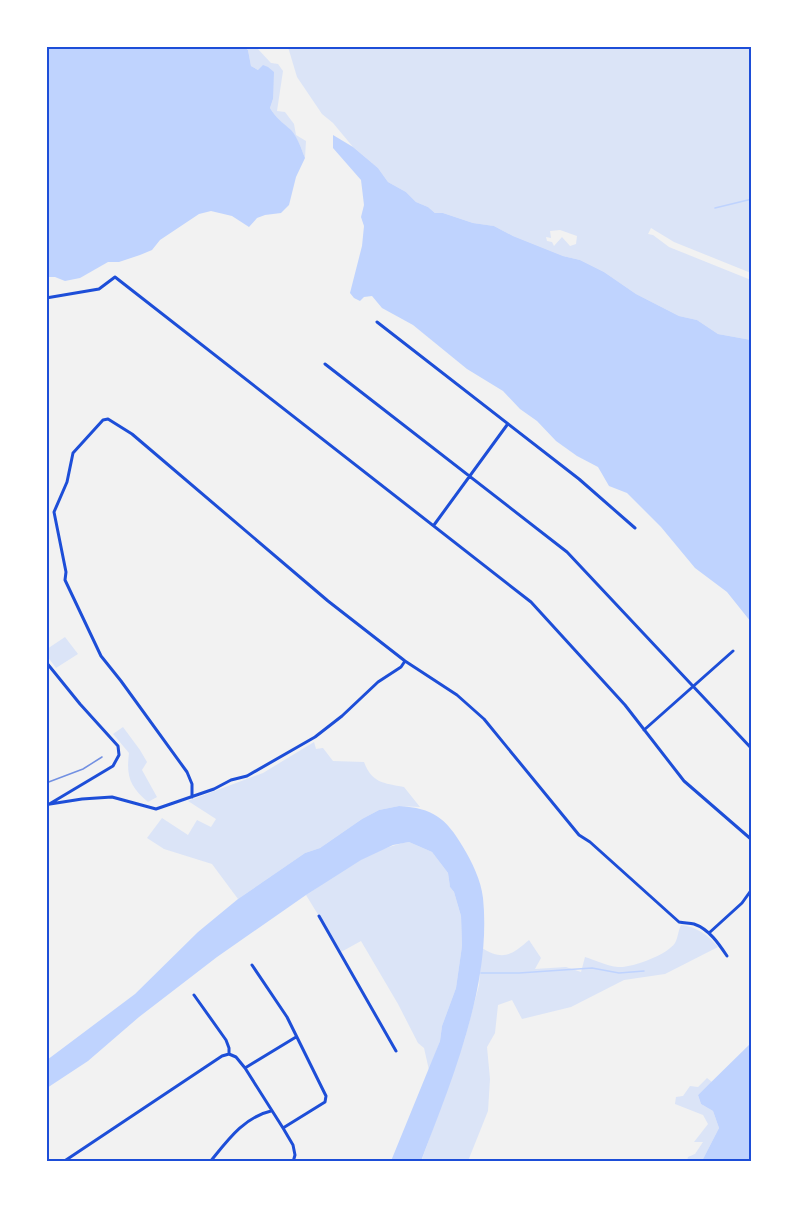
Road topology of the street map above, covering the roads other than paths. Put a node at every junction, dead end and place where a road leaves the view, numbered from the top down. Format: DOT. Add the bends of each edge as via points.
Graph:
graph roads {
  1 [pos="46,298"];
  2 [pos="377,322"];
  3 [pos="325,364"];
  4 [pos="507,425"];
  5 [pos="470,476"];
  6 [pos="434,526"];
  7 [pos="635,528"];
  8 [pos="733,651"];
  9 [pos="405,661"];
  10 [pos="46,662"];
  11 [pos="694,687"];
  12 [pos="644,730"];
  13 [pos="752,749"];
  14 [pos="192,797"];
  15 [pos="48,805"];
  16 [pos="752,840"];
  17 [pos="752,889"];
  18 [pos="319,916"];
  19 [pos="709,933"];
  20 [pos="727,956"];
  21 [pos="252,965"];
  22 [pos="194,995"];
  23 [pos="297,1037"];
  24 [pos="396,1051"];
  25 [pos="229,1054"];
  26 [pos="245,1068"];
  27 [pos="271,1111"];
  28 [pos="283,1128"];
  29 [pos="63,1161"];
  30 [pos="210,1161"];
  31 [pos="293,1161"];
  1 -- 6 [label="street" via="99,289 115,277"];
  2 -- 4 [label="street"];
  3 -- 5 [label="street"];
  4 -- 5 [label="street"];
  4 -- 7 [label="street" via="579,479"];
  5 -- 6 [label="street"];
  5 -- 11 [label="street" via="567,552"];
  6 -- 12 [label="street" via="531,602"];
  8 -- 11 [label="street"];
  9 -- 14 [label="street" via="315,737 260,770"];
  9 -- 14 [label="street" via="132,434 108,419 100,421 73,453 67,482 54,512 65,580 100,656 187,772"];
  9 -- 19 [label="street" via="457,695 484,719 579,836 679,922 692,923"];
  10 -- 15 [label="street" via="118,746 119,755 113,766"];
  11 -- 12 [label="street"];
  11 -- 13 [label="street"];
  12 -- 16 [label="street" via="684,781"];
  14 -- 15 [label="street" via="156,810 112,797"];
  17 -- 19 [label="street"];
  18 -- 24 [label="street"];
  19 -- 20 [label="street"];
  21 -- 23 [label="street"];
  22 -- 25 [label="street" via="226,1040"];
  23 -- 26 [label="street"];
  23 -- 28 [label="street" via="327,1100"];
  25 -- 26 [label="street"];
  25 -- 29 [label="street"];
  26 -- 27 [label="street"];
  27 -- 28 [label="street"];
  27 -- 30 [label="street" via="248,1121"];
  28 -- 31 [label="street" via="293,1145"];
}
